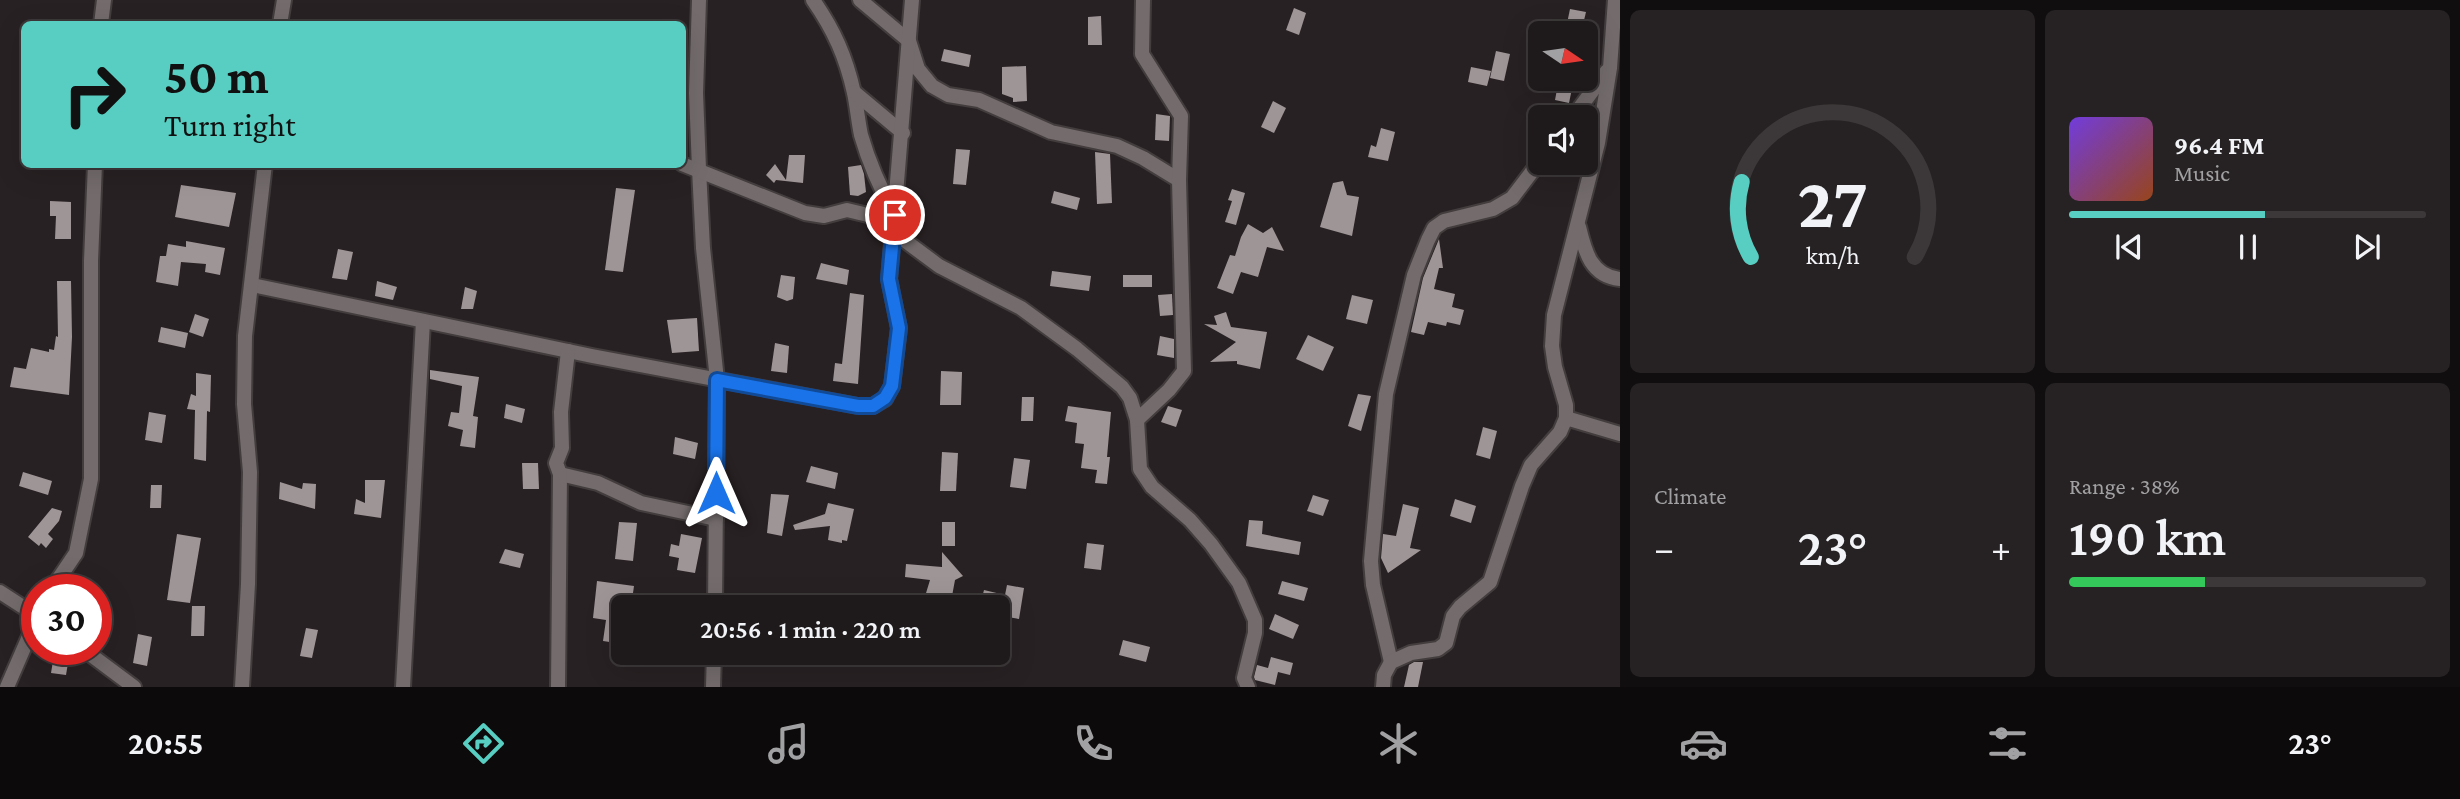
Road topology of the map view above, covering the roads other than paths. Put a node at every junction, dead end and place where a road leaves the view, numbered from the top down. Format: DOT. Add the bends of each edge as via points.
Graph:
graph roads {
  1 [pos="104,0"];
  2 [pos="284,0"];
  3 [pos="698,0"];
  4 [pos="813,0"];
  5 [pos="860,0"];
  6 [pos="912,0"];
  7 [pos="1143,0"];
  8 [pos="1615,0"];
  9 [pos="102,21"];
  10 [pos="280,21"];
  11 [pos="909,41"];
  12 [pos="1620,56"];
  13 [pos="1609,68"];
  14 [pos="854,92"];
  15 [pos="1582,105"];
  16 [pos="903,133"];
  17 [pos="686,165"];
  18 [pos="95,168"];
  19 [pos="265,168"];
  20 [pos="698,169"];
  21 [pos="1529,175"];
  22 [pos="1179,180"];
  23 [pos="894,222"];
  24 [pos="1578,222"];
  25 [pos="1620,278"];
  26 [pos="252,285"];
  27 [pos="423,321"];
  28 [pos="568,351"];
  29 [pos="717,380"];
  30 [pos="1566,418"];
  31 [pos="1137,420"];
  32 [pos="1620,434"];
  33 [pos="559,474"];
  34 [pos="716,519"];
  35 [pos="62,574"];
  36 [pos="0,592"];
  37 [pos="715,595"];
  38 [pos="21,606"];
  39 [pos="21,654"];
  40 [pos="1391,662"];
  41 [pos="104,665"];
  42 [pos="714,665"];
  43 [pos="7,687"];
  44 [pos="134,687"];
  45 [pos="242,687"];
  46 [pos="402,687"];
  47 [pos="558,687"];
  48 [pos="713,687"];
  49 [pos="1248,687"];
  50 [pos="1383,687"];
  1 -- 9 [label="street"];
  2 -- 10 [label="street"];
  3 -- 20 [label="street"];
  4 -- 14 [label="street" via="831,26"];
  5 -- 11 [label="street"];
  6 -- 11 [label="street"];
  7 -- 22 [label="street" via="1142,54 1181,116"];
  8 -- 13 [label="street"];
  11 -- 16 [label="street"];
  11 -- 22 [label="street" via="918,69 932,86 948,95 979,100 1051,132 1117,146"];
  12 -- 13 [label="street"];
  13 -- 15 [label="street"];
  13 -- 24 [label="street" via="1598,143"];
  14 -- 16 [label="street"];
  14 -- 23 [label="street" via="862,136"];
  16 -- 23 [label="street"];
  17 -- 20 [label="street"];
  18 -- 35 [label="street" via="91,479 76,553"];
  19 -- 26 [label="street"];
  20 -- 23 [label="street" via="805,213 824,216 848,210"];
  20 -- 29 [label="street"];
  21 -- 40 [label="street" via="1512,198 1493,209 1444,221 1434,228 1414,275 1386,394 1371,561"];
  22 -- 31 [label="street" via="1184,371"];
  23 -- 29 [label="street" via="889,279 899,328 892,386 885,398 873,406 858,406"];
  23 -- 31 [label="street" via="939,266 1021,308 1077,349 1122,387"];
  24 -- 25 [label="street" via="1583,247 1594,267 1608,277"];
  24 -- 30 [label="street" via="1552,346"];
  26 -- 27 [label="street"];
  26 -- 45 [label="street" via="245,349 250,472"];
  27 -- 28 [label="street"];
  27 -- 46 [label="street"];
  28 -- 29 [label="street"];
  28 -- 33 [label="street" via="562,447 556,463"];
  29 -- 34 [label="street"];
  30 -- 32 [label="street"];
  30 -- 40 [label="street" via="1521,486 1490,582 1460,607 1446,643"];
  31 -- 49 [label="street" via="1140,469 1152,487 1212,544 1239,583 1255,620 1244,678"];
  33 -- 34 [label="street" via="598,483 641,503"];
  33 -- 47 [label="street"];
  34 -- 37 [label="street"];
  36 -- 38 [label="street"];
  39 -- 43 [label="street"];
  40 -- 50 [label="street"];
  41 -- 44 [label="street"];
  42 -- 48 [label="street"];
}
